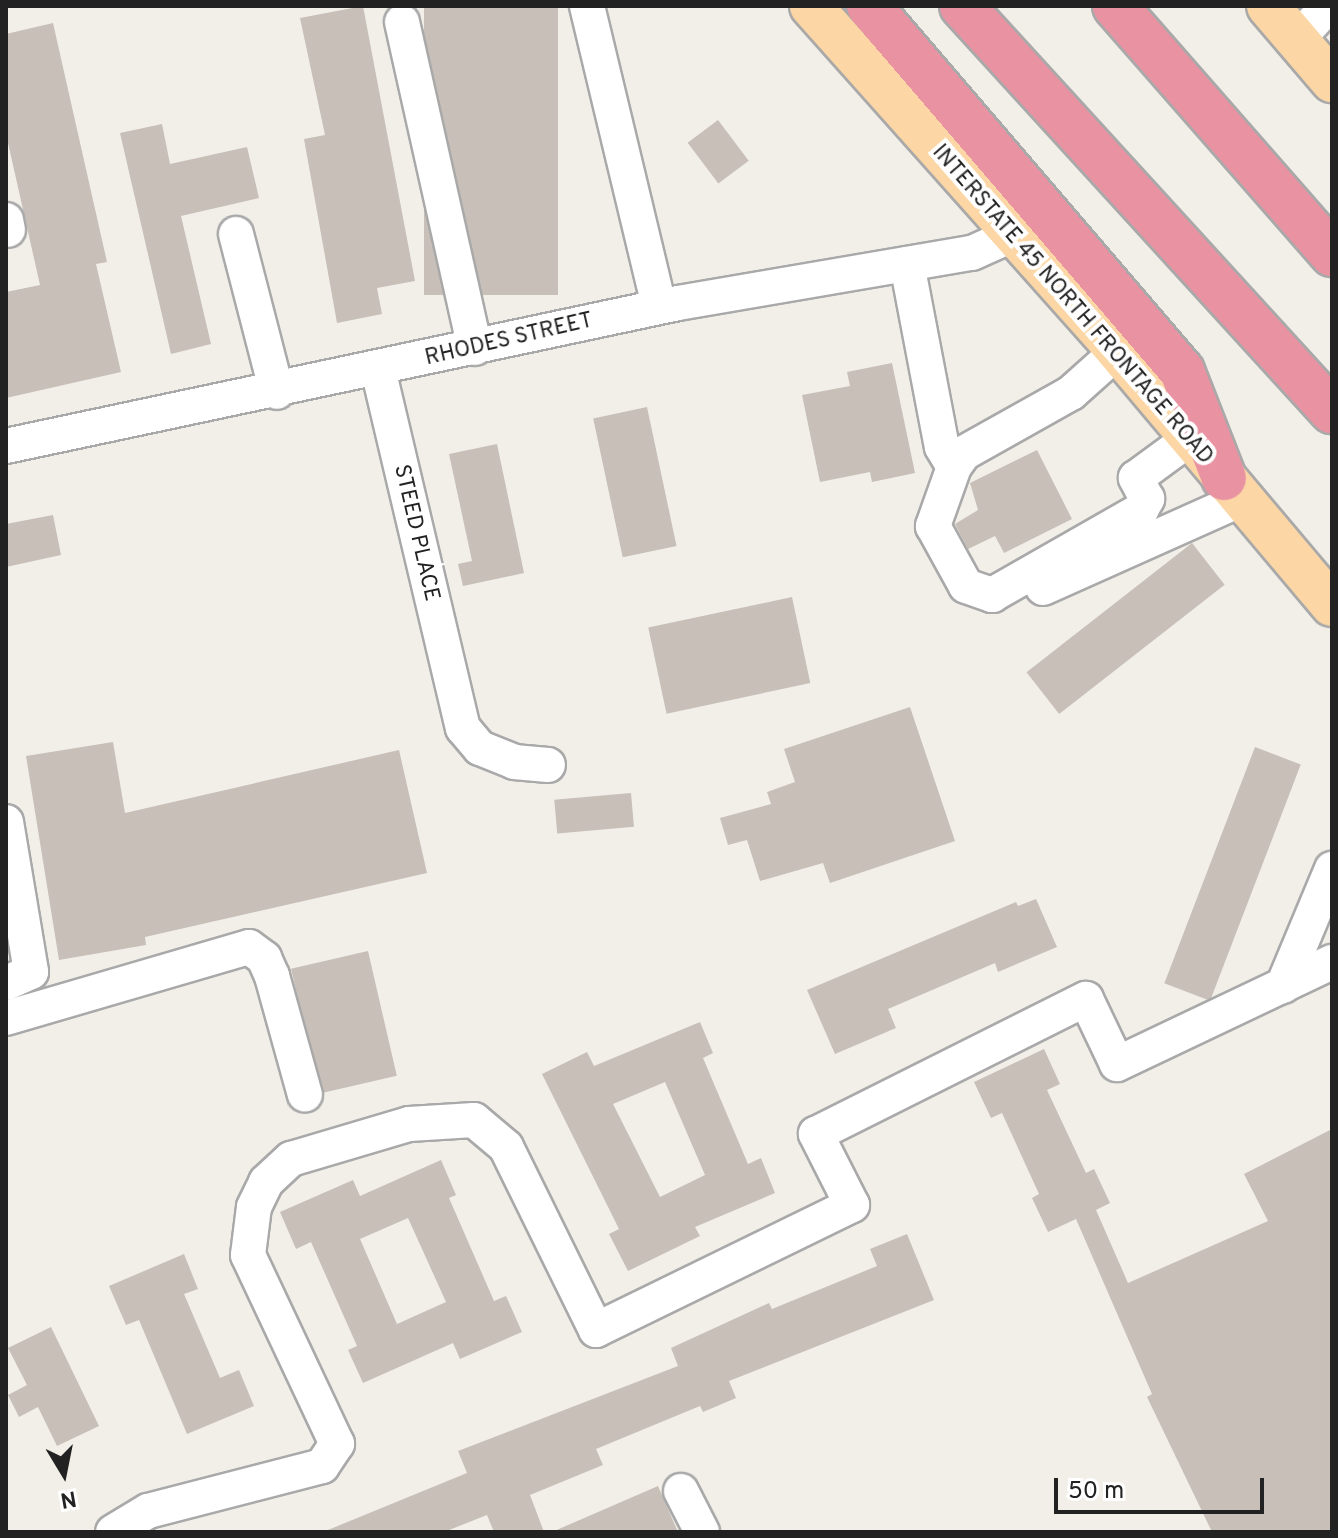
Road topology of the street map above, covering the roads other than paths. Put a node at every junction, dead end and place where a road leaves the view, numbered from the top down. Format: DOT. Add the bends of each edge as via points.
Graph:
graph roads {
  1 [pos="587,6"];
  2 [pos="811,6"];
  3 [pos="869,6"];
  4 [pos="962,6"];
  5 [pos="1115,6"];
  6 [pos="1268,6"];
  7 [pos="1328,6"];
  8 [pos="402,22"];
  9 [pos="1296,41"];
  10 [pos="1332,81"];
  11 [pos="236,234"];
  12 [pos="1010,236"];
  13 [pos="1332,254"];
  14 [pos="907,264"];
  15 [pos="659,307"];
  16 [pos="475,348"];
  17 [pos="1118,351"];
  18 [pos="378,369"];
  19 [pos="277,392"];
  20 [pos="1332,411"];
  21 [pos="1189,439"];
  22 [pos="6,446"];
  23 [pos="954,467"];
  24 [pos="1233,488"];
  25 [pos="1043,588"];
  26 [pos="1332,605"];
  27 [pos="548,765"];
  28 [pos="6,822"];
  29 [pos="1332,869"];
  30 [pos="1332,962"];
  31 [pos="6,983"];
  32 [pos="1283,986"];
  33 [pos="6,1018"];
  34 [pos="305,1095"];
  35 [pos="681,1491"];
  36 [pos="113,1532"];
  37 [pos="702,1532"];
  1 -- 15 [label="street"];
  2 -- 12 [label="main road, INTERSTATE 45 NORTH FRONTAGE ROAD"];
  3 -- 24 [label="highway" via="1182,371"];
  4 -- 20 [label="highway"];
  5 -- 13 [label="highway"];
  6 -- 9 [label="main road"];
  7 -- 9 [label="street"];
  8 -- 16 [label="street"];
  9 -- 10 [label="main road"];
  11 -- 19 [label="street"];
  12 -- 14 [label="street, RHODES STREET" via="972,253"];
  12 -- 17 [label="main road, INTERSTATE 45 NORTH FRONTAGE ROAD"];
  14 -- 15 [label="street, RHODES STREET"];
  14 -- 23 [label="street" via="942,447"];
  15 -- 16 [label="street, RHODES STREET"];
  16 -- 18 [label="street, RHODES STREET"];
  17 -- 21 [label="main road, INTERSTATE 45 NORTH FRONTAGE ROAD"];
  17 -- 23 [label="street" via="1071,393 964,453"];
  18 -- 19 [label="street, RHODES STREET"];
  18 -- 27 [label="street, STEED PLACE" via="463,728 480,748 514,762"];
  19 -- 22 [label="street, RHODES STREET"];
  21 -- 23 [label="street" via="1136,478 1147,499 1141,510 992,595 966,586 933,526"];
  21 -- 24 [label="main road, INTERSTATE 45 NORTH FRONTAGE ROAD"];
  24 -- 25 [label="street"];
  24 -- 26 [label="main road, INTERSTATE 45 NORTH FRONTAGE ROAD"];
  28 -- 31 [label="street" via="31,972"];
  29 -- 32 [label="street"];
  30 -- 32 [label="street"];
  32 -- 36 [label="street" via="1117,1064 1086,999 816,1134 852,1205 596,1330 506,1147 474,1120 409,1124 291,1159 266,1182 254,1207 248,1255 337,1444 322,1466 148,1511"];
  33 -- 34 [label="street" via="249,947 264,958 272,976"];
  35 -- 37 [label="street"];
}
